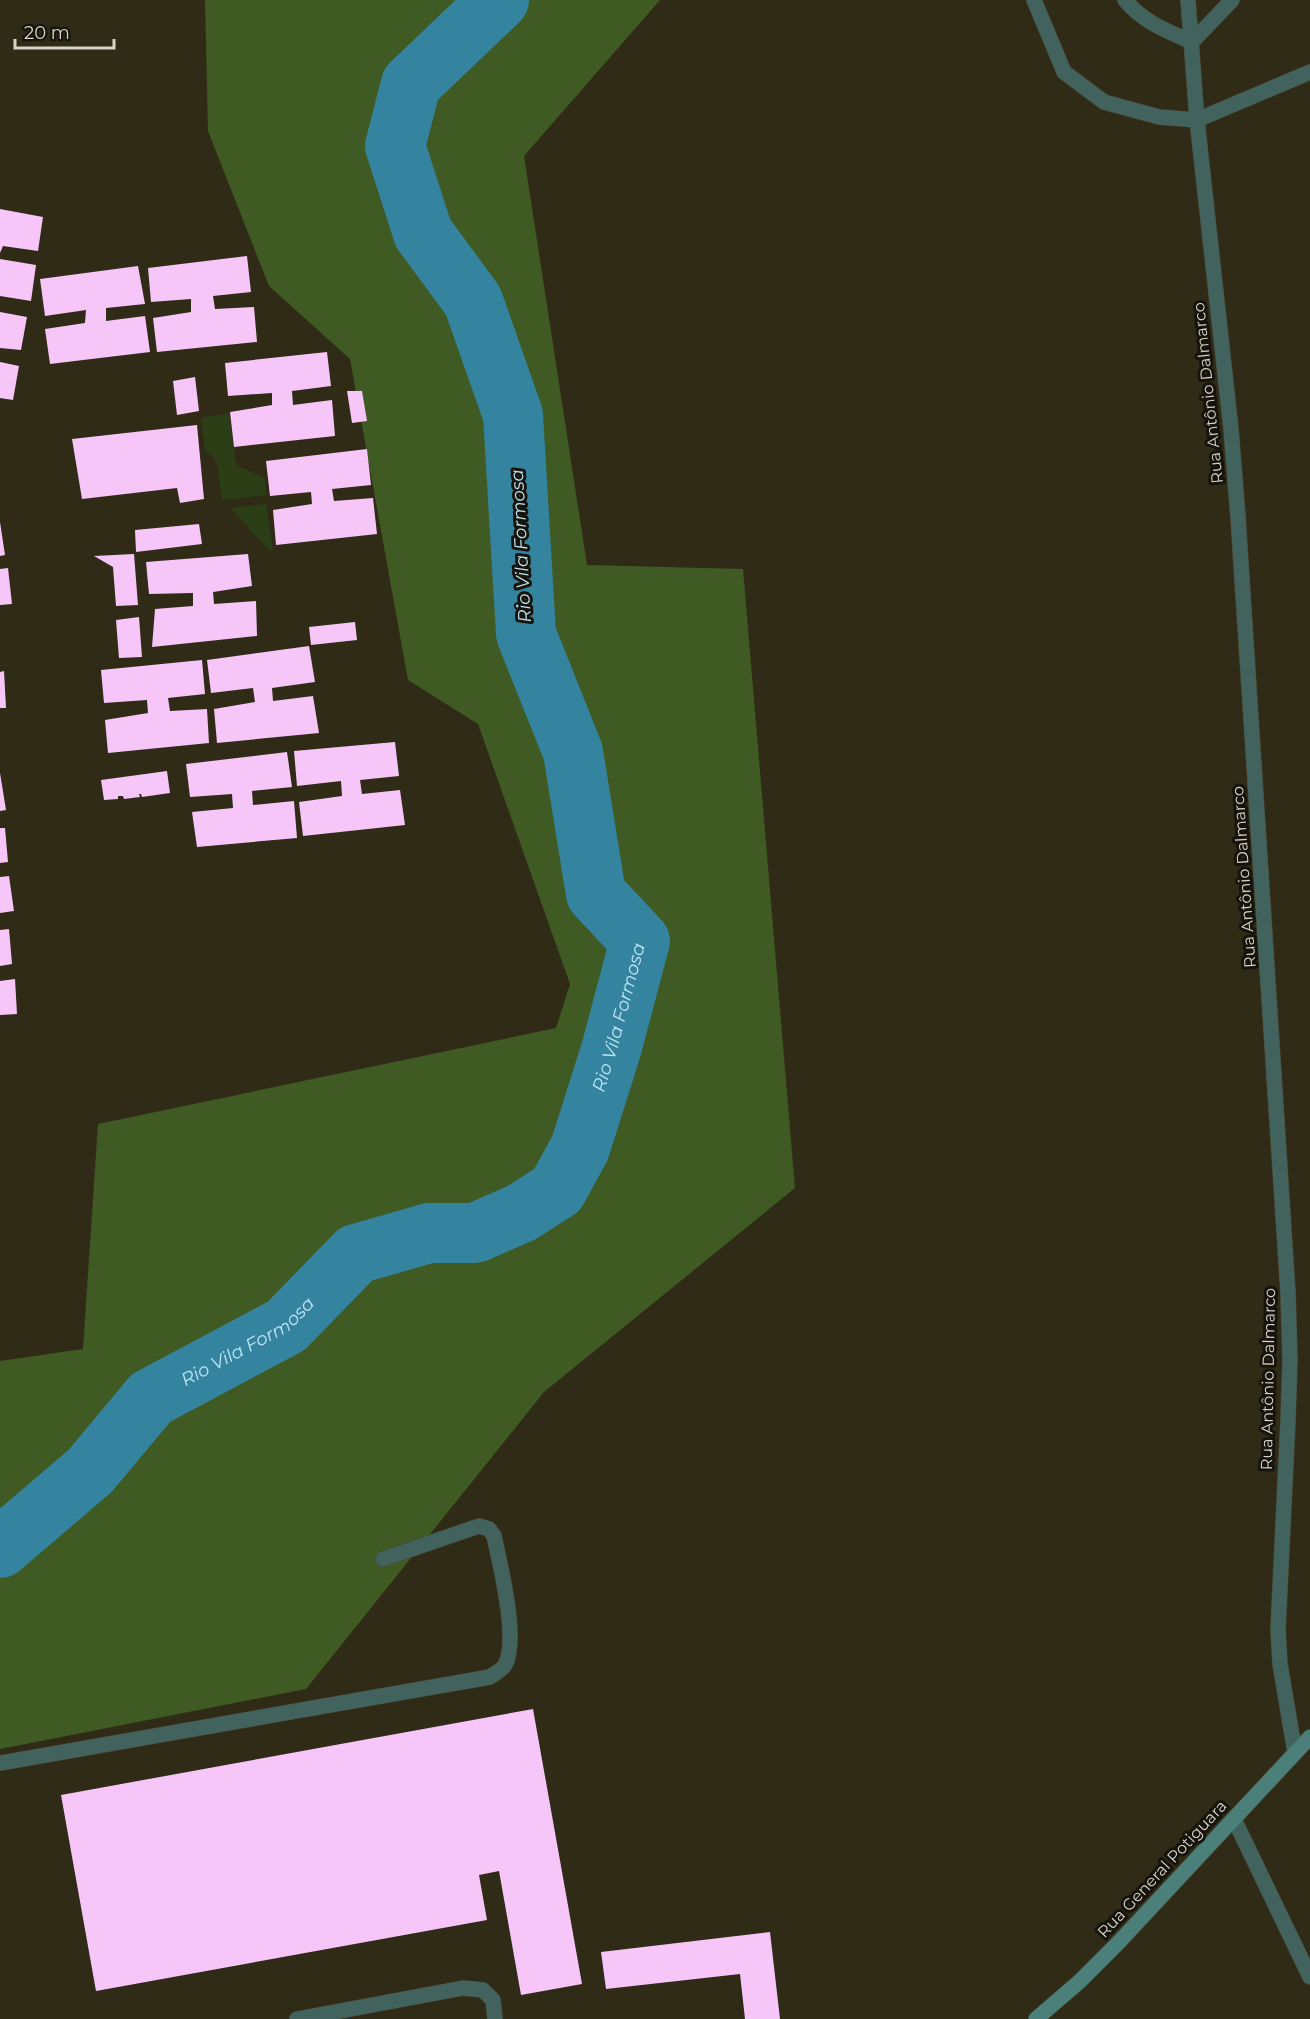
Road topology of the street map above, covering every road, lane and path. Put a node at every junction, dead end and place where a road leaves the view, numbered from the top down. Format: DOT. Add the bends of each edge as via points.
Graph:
graph roads {
  1 [pos="1034,0"];
  2 [pos="1125,0"];
  3 [pos="1188,0"];
  4 [pos="1232,0"];
  5 [pos="1192,42"];
  6 [pos="1310,72"];
  7 [pos="1197,120"];
  8 [pos="383,1559"];
  9 [pos="1310,1737"];
  10 [pos="1295,1753"];
  11 [pos="0,1763"];
  12 [pos="1234,1819"];
  13 [pos="1310,1977"];
  14 [pos="297,2019"];
  15 [pos="495,2019"];
  16 [pos="1036,2019"];
  1 -- 7 [label="street" via="1064,72 1104,102 1159,117"];
  2 -- 5 [label="street" via="1149,22"];
  3 -- 5 [label="street, Rua Antônio Dalmarco"];
  4 -- 5 [label="street"];
  5 -- 7 [label="street, Rua Antônio Dalmarco"];
  6 -- 7 [label="street"];
  7 -- 10 [label="street, Rua Antônio Dalmarco" via="1239,517 1285,1227 1290,1360 1278,1630"];
  8 -- 11 [label="street" via="478,1526 489,1529 494,1536 508,1603 509,1654 504,1667 490,1677"];
  9 -- 10 [label="main road, Rua General Potiguara"];
  10 -- 12 [label="main road, Rua General Potiguara"];
  12 -- 13 [label="street"];
  12 -- 16 [label="main road, Rua General Potiguara" via="1119,1942"];
  14 -- 15 [label="street" via="462,1988 483,1990 493,2000"];
}
